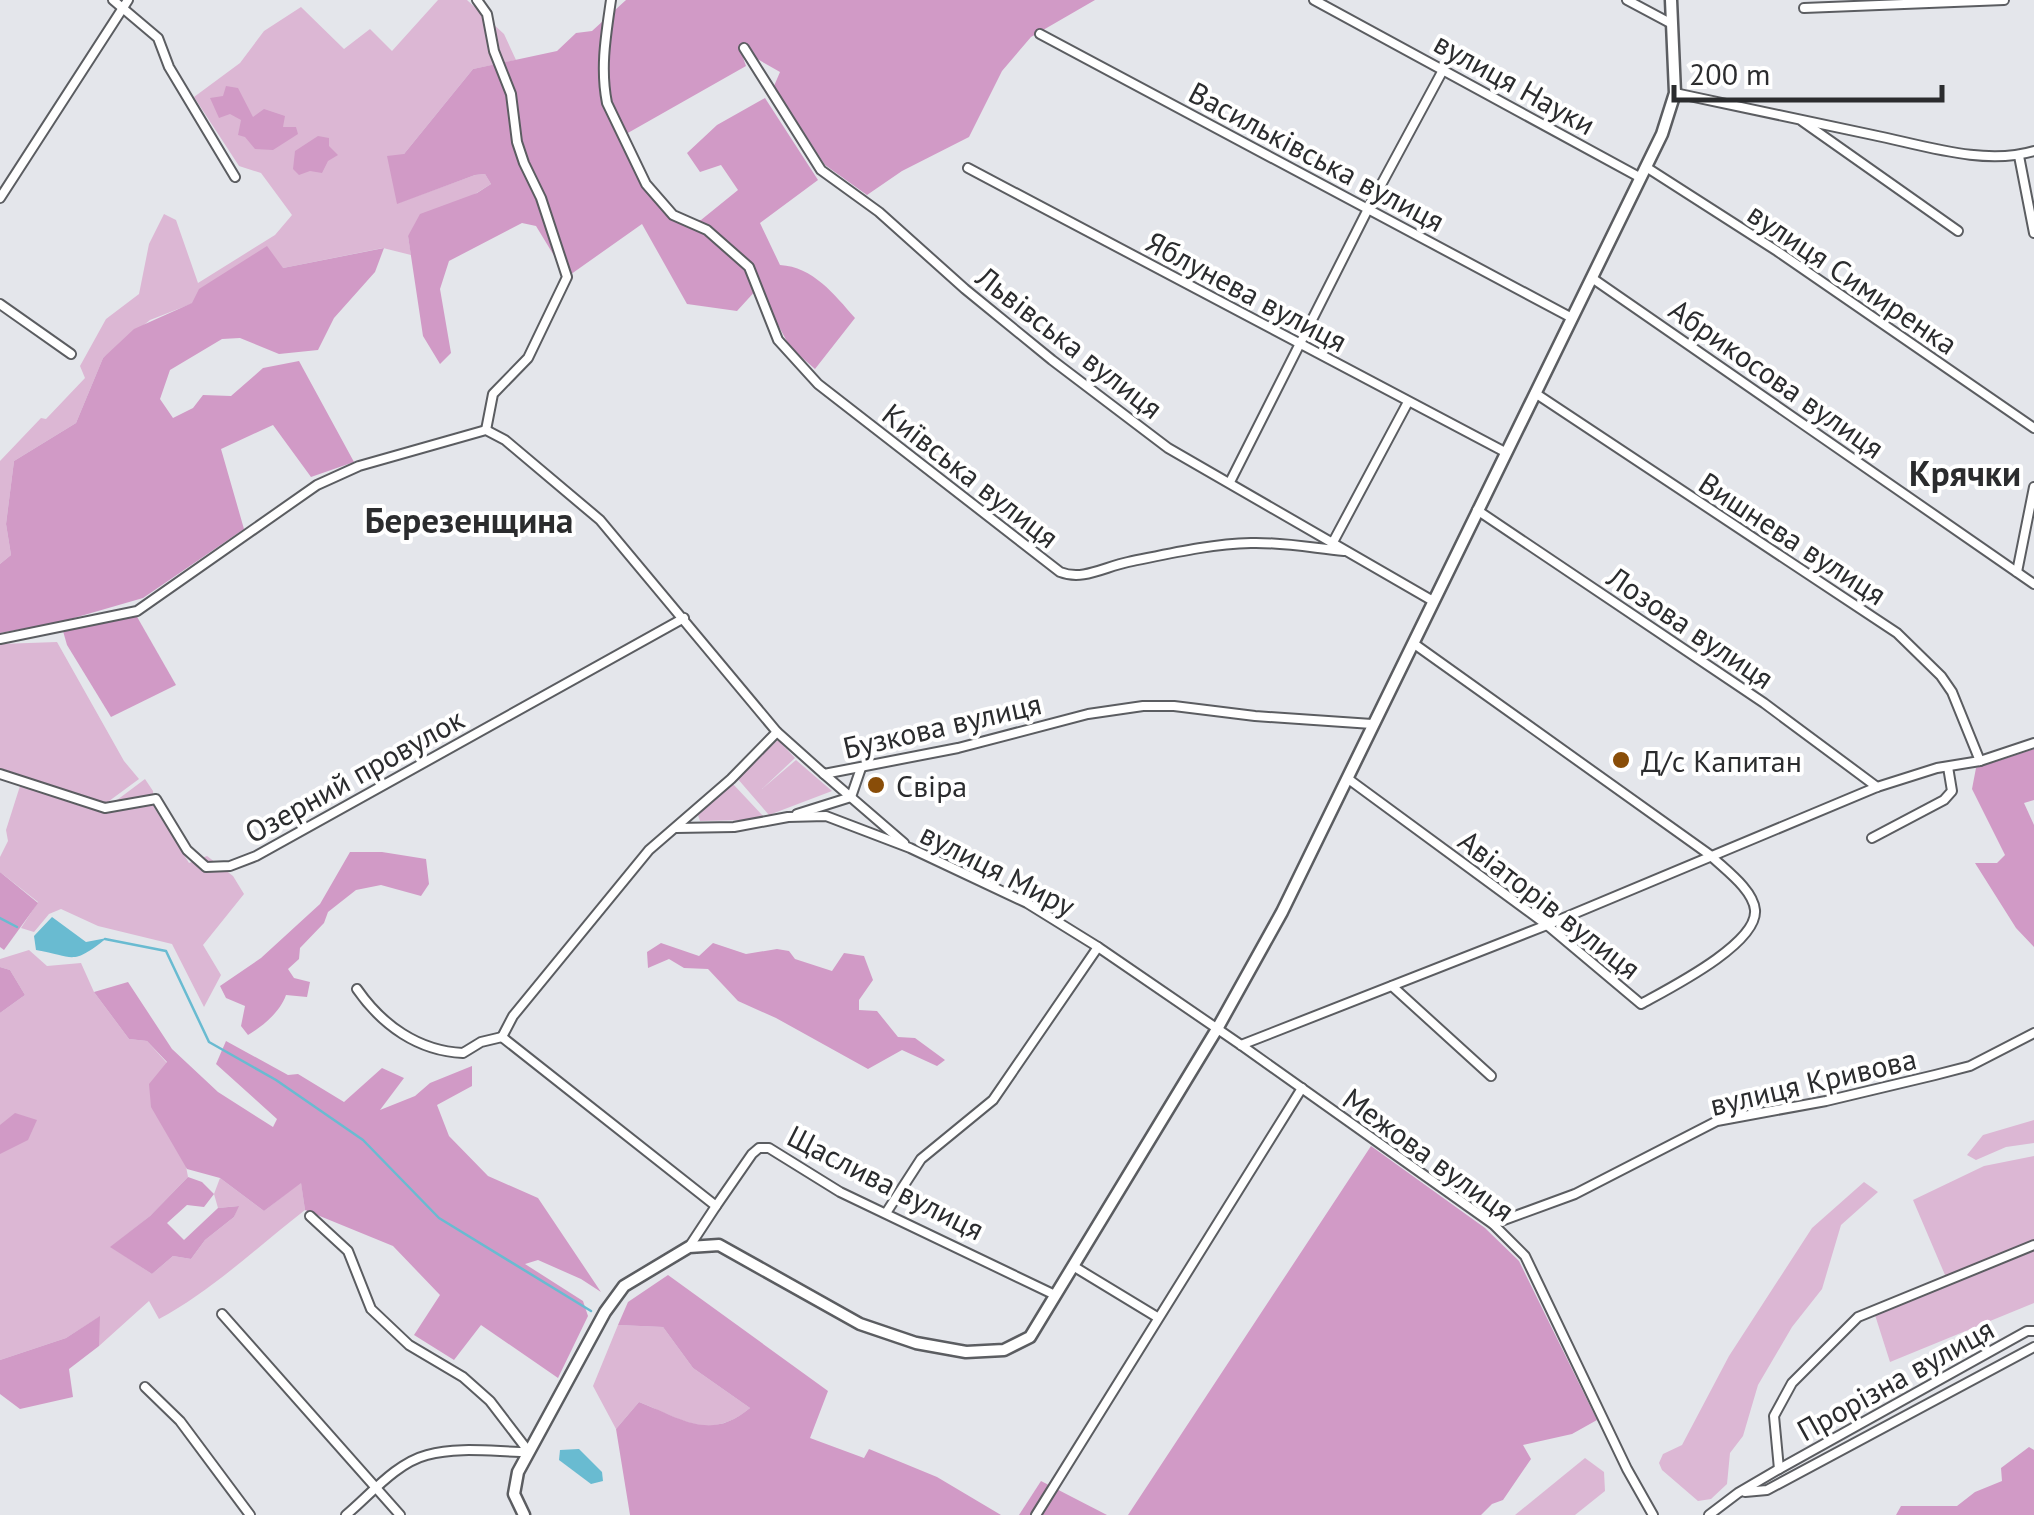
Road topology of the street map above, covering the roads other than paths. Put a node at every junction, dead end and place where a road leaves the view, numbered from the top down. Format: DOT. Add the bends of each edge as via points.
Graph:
graph roads {
  1 [pos="113,0"];
  2 [pos="477,0"];
  3 [pos="611,0"];
  4 [pos="1314,0"];
  5 [pos="1627,0"];
  6 [pos="1671,0"];
  7 [pos="2004,0"];
  8 [pos="124,4"];
  9 [pos="1804,8"];
  10 [pos="1672,24"];
  11 [pos="1040,34"];
  12 [pos="744,48"];
  13 [pos="1443,70"];
  14 [pos="1675,92"];
  15 [pos="1800,120"];
  16 [pos="2034,152"];
  17 [pos="2019,156"];
  18 [pos="968,168"];
  19 [pos="1643,172"];
  20 [pos="236,177"];
  21 [pos="3,186"];
  22 [pos="0,198"];
  23 [pos="1368,210"];
  24 [pos="1958,230"];
  25 [pos="2034,233"];
  26 [pos="1592,278"];
  27 [pos="0,304"];
  28 [pos="1572,318"];
  29 [pos="1301,347"];
  30 [pos="71,354"];
  31 [pos="1536,393"];
  32 [pos="1408,402"];
  33 [pos="2034,428"];
  34 [pos="486,430"];
  35 [pos="1506,452"];
  36 [pos="1230,482"];
  37 [pos="2034,487"];
  38 [pos="1477,510"];
  39 [pos="1332,544"];
  40 [pos="1344,551"];
  41 [pos="2017,572"];
  42 [pos="2034,584"];
  43 [pos="1433,601"];
  44 [pos="684,618"];
  45 [pos="0,639"];
  46 [pos="1413,643"];
  47 [pos="1372,724"];
  48 [pos="777,732"];
  49 [pos="2034,743"];
  50 [pos="1980,761"];
  51 [pos="1948,767"];
  52 [pos="861,768"];
  53 [pos="0,774"];
  54 [pos="824,774"];
  55 [pos="1347,778"];
  56 [pos="1876,787"];
  57 [pos="851,797"];
  58 [pos="788,817"];
  59 [pos="676,828"];
  60 [pos="1872,838"];
  61 [pos="910,848"];
  62 [pos="1710,855"];
  63 [pos="1547,925"];
  64 [pos="1098,947"];
  65 [pos="1392,986"];
  66 [pos="358,989"];
  67 [pos="1217,1030"];
  68 [pos="2034,1033"];
  69 [pos="502,1037"];
  70 [pos="1241,1045"];
  71 [pos="1492,1076"];
  72 [pos="1302,1088"];
  73 [pos="716,1206"];
  74 [pos="886,1213"];
  75 [pos="310,1216"];
  76 [pos="1493,1224"];
  77 [pos="2034,1245"];
  78 [pos="689,1247"];
  79 [pos="1073,1266"];
  80 [pos="1055,1295"];
  81 [pos="222,1314"];
  82 [pos="1158,1316"];
  83 [pos="2034,1331"];
  84 [pos="2034,1346"];
  85 [pos="145,1387"];
  86 [pos="529,1452"];
  87 [pos="1779,1469"];
  88 [pos="377,1488"];
  89 [pos="1738,1493"];
  90 [pos="250,1515"];
  91 [pos="346,1515"];
  92 [pos="400,1515"];
  93 [pos="524,1515"];
  94 [pos="1036,1515"];
  95 [pos="1653,1515"];
  96 [pos="1709,1515"];
  1 -- 8 [label="street"];
  2 -- 34 [label="street" via="512,94 524,164 567,277 528,358 492,394"];
  3 -- 40 [label="street, Київська вулиця" via="603,60 607,104 646,184 673,215 707,230 749,267 778,340 818,384 1060,572 1081,576 1252,543"];
  4 -- 13 [label="street, вулиця Науки"];
  5 -- 10 [label="street"];
  6 -- 10 [label="street"];
  7 -- 9 [label="street"];
  8 -- 20 [label="street" via="158,38 168,67"];
  8 -- 21 [label="street"];
  10 -- 14 [label="street"];
  11 -- 23 [label="street, Васильківська вулиця"];
  12 -- 36 [label="street, Львівська вулиця" via="821,170 1168,448"];
  13 -- 19 [label="street, вулиця Науки"];
  13 -- 23 [label="street"];
  14 -- 15 [label="street"];
  14 -- 19 [label="street"];
  15 -- 17 [label="street" via="1985,156"];
  15 -- 24 [label="street"];
  16 -- 17 [label="street"];
  17 -- 25 [label="street"];
  18 -- 29 [label="street, Яблунева вулиця"];
  19 -- 26 [label="street"];
  19 -- 33 [label="street, вулиця Симиренка" via="1777,251"];
  21 -- 22 [label="street"];
  23 -- 28 [label="street, Васильківська вулиця"];
  23 -- 29 [label="street"];
  26 -- 28 [label="street"];
  26 -- 41 [label="street, Абрикосова вулиця"];
  27 -- 30 [label="street"];
  28 -- 31 [label="street"];
  29 -- 32 [label="street, Яблунева вулиця"];
  29 -- 36 [label="street"];
  31 -- 35 [label="street"];
  31 -- 50 [label="street, Вишнева вулиця" via="1897,633 1952,692"];
  32 -- 35 [label="street, Яблунева вулиця"];
  32 -- 39 [label="street"];
  34 -- 44 [label="street, Бузкова вулиця" via="600,520"];
  34 -- 45 [label="street" via="359,466 318,486 137,610"];
  35 -- 38 [label="street"];
  36 -- 39 [label="street, Львівська вулиця"];
  37 -- 41 [label="street"];
  38 -- 43 [label="street"];
  38 -- 56 [label="street, Лозова вулиця"];
  39 -- 40 [label="street, Львівська вулиця"];
  40 -- 43 [label="street, Львівська вулиця"];
  41 -- 42 [label="street, Абрикосова вулиця"];
  43 -- 46 [label="street"];
  44 -- 48 [label="street, Бузкова вулиця"];
  44 -- 53 [label="street, Озерний провулок" via="230,866 206,867 156,798 105,808"];
  46 -- 47 [label="street"];
  46 -- 62 [label="street"];
  47 -- 52 [label="street, Бузкова вулиця" via="1143,706"];
  47 -- 55 [label="street"];
  48 -- 54 [label="street, Бузкова вулиця"];
  48 -- 59 [label="street"];
  49 -- 50 [label="street"];
  50 -- 51 [label="street"];
  51 -- 56 [label="street"];
  51 -- 60 [label="street" via="1952,792 1944,800"];
  52 -- 54 [label="street, Бузкова вулиця"];
  52 -- 57 [label="street"];
  54 -- 57 [label="street"];
  55 -- 63 [label="street, Авіаторів вулиця"];
  55 -- 67 [label="street"];
  56 -- 62 [label="street"];
  57 -- 58 [label="street"];
  57 -- 61 [label="street"];
  58 -- 59 [label="street, вулиця Миру"];
  58 -- 61 [label="street, вулиця Миру" via="826,816"];
  59 -- 69 [label="street" via="649,850 512,1016"];
  61 -- 64 [label="street, вулиця Миру" via="1027,903"];
  62 -- 63 [label="street"];
  62 -- 63 [label="street, Авіаторів вулиця" via="1748,893 1755,910 1751,929 1700,971 1641,1004"];
  63 -- 65 [label="street"];
  64 -- 67 [label="street, вулиця Миру"];
  64 -- 74 [label="street" via="993,1100 921,1158"];
  65 -- 70 [label="street"];
  65 -- 71 [label="street"];
  66 -- 69 [label="street" via="391,1027 434,1046 464,1053"];
  67 -- 70 [label="street, Межова вулиця"];
  67 -- 79 [label="street"];
  68 -- 76 [label="street, вулиця Кривова" via="1970,1066 1718,1121 1574,1194"];
  69 -- 73 [label="street"];
  70 -- 72 [label="street, Межова вулиця"];
  72 -- 76 [label="street, Межова вулиця"];
  72 -- 82 [label="street, Межова вулиця"];
  73 -- 74 [label="street, Щаслива вулиця" via="752,1154 769,1148"];
  73 -- 78 [label="street, Щаслива вулиця"];
  74 -- 80 [label="street, Щаслива вулиця"];
  75 -- 86 [label="street" via="348,1251 372,1309 410,1345 490,1401"];
  76 -- 95 [label="street, Межова вулиця" via="1525,1256"];
  77 -- 87 [label="street, Прорізна вулиця" via="1858,1317 1792,1383 1774,1416"];
  78 -- 80 [label="street" via="718,1245 860,1324 966,1352 1004,1350 1030,1336"];
  78 -- 86 [label="street, Щаслива вулиця" via="624,1286"];
  79 -- 80 [label="street"];
  79 -- 82 [label="street"];
  81 -- 88 [label="street"];
  82 -- 94 [label="street, Межова вулиця"];
  83 -- 87 [label="street, Прорізна вулиця"];
  84 -- 89 [label="street" via="1767,1490"];
  85 -- 90 [label="street" via="180,1421"];
  86 -- 88 [label="street" via="426,1455"];
  86 -- 93 [label="street, Щаслива вулиця" via="514,1494"];
  87 -- 89 [label="street, Прорізна вулиця"];
  88 -- 91 [label="street"];
  88 -- 92 [label="street"];
  89 -- 96 [label="street"];
}
